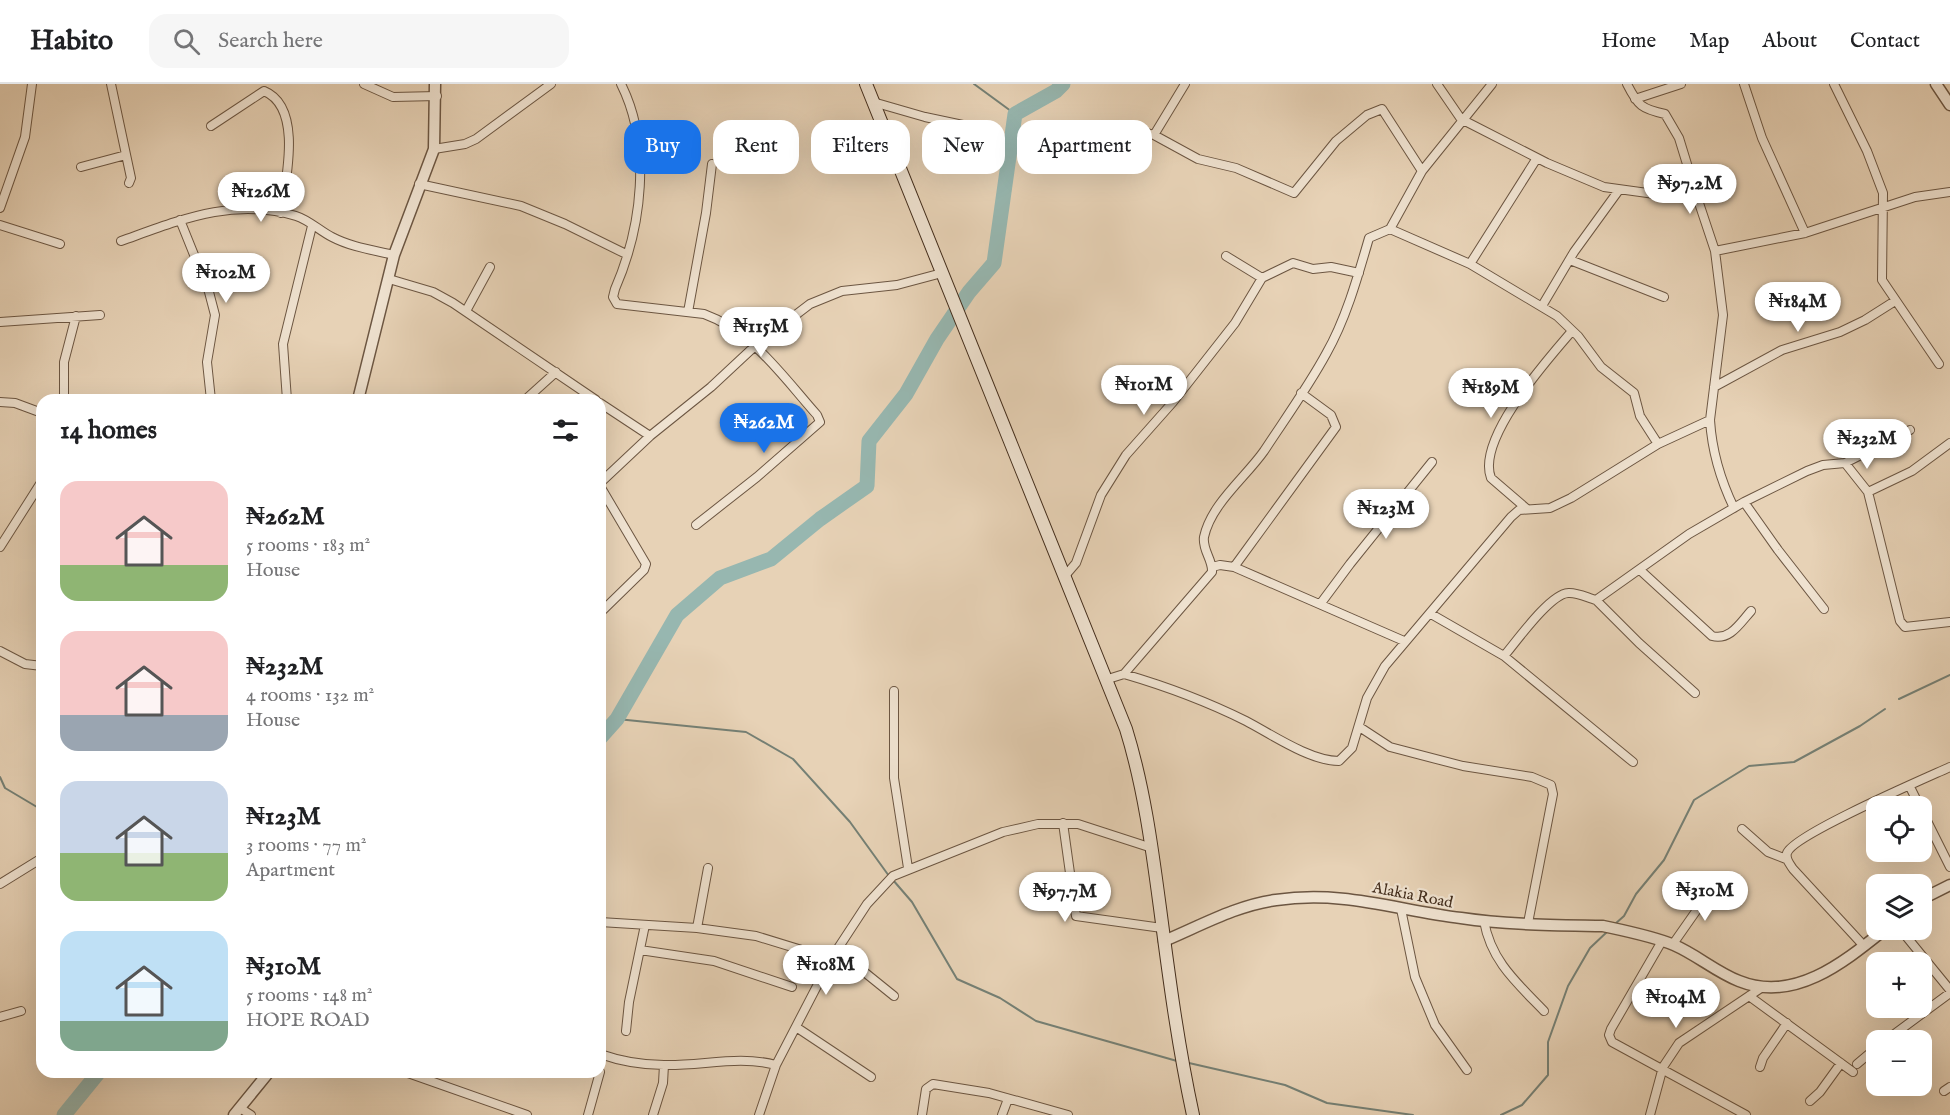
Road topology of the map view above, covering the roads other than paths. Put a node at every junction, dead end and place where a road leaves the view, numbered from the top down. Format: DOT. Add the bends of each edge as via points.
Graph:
graph roads {
  1 [pos="32,84"];
  2 [pos="111,84"];
  3 [pos="364,84"];
  4 [pos="435,84"];
  5 [pos="551,84"];
  6 [pos="621,84"];
  7 [pos="866,84"];
  8 [pos="1185,84"];
  9 [pos="1437,84"];
  10 [pos="1491,84"];
  11 [pos="1627,84"];
  12 [pos="1681,84"];
  13 [pos="1744,84"];
  14 [pos="1834,84"];
  15 [pos="1936,84"];
  16 [pos="437,96"];
  17 [pos="1635,99"];
  18 [pos="873,102"];
  19 [pos="1950,105"];
  20 [pos="1461,119"];
  21 [pos="939,120"];
  22 [pos="211,126"];
  23 [pos="1154,135"];
  24 [pos="434,149"];
  25 [pos="126,155"];
  26 [pos="1537,158"];
  27 [pos="712,164"];
  28 [pos="81,167"];
  29 [pos="1422,171"];
  30 [pos="129,183"];
  31 [pos="419,184"];
  32 [pos="1619,190"];
  33 [pos="1950,192"];
  34 [pos="1698,200"];
  35 [pos="1884,206"];
  36 [pos="0,208"];
  37 [pos="281,213"];
  38 [pos="180,220"];
  39 [pos="0,225"];
  40 [pos="312,226"];
  41 [pos="1390,229"];
  42 [pos="1805,233"];
  43 [pos="121,241"];
  44 [pos="60,244"];
  45 [pos="1714,251"];
  46 [pos="626,254"];
  47 [pos="394,255"];
  48 [pos="1226,256"];
  49 [pos="1570,260"];
  50 [pos="1470,264"];
  51 [pos="490,267"];
  52 [pos="942,273"];
  53 [pos="1359,273"];
  54 [pos="1262,278"];
  55 [pos="389,279"];
  56 [pos="1664,297"];
  57 [pos="1894,301"];
  58 [pos="1542,306"];
  59 [pos="466,311"];
  60 [pos="688,312"];
  61 [pos="100,315"];
  62 [pos="76,316"];
  63 [pos="0,322"];
  64 [pos="1572,331"];
  65 [pos="755,346"];
  66 [pos="1939,364"];
  67 [pos="556,372"];
  68 [pos="1714,387"];
  69 [pos="1301,393"];
  70 [pos="64,394"];
  71 [pos="210,394"];
  72 [pos="287,394"];
  73 [pos="360,394"];
  74 [pos="532,394"];
  75 [pos="587,394"];
  76 [pos="0,402"];
  77 [pos="606,407"];
  78 [pos="36,411"];
  79 [pos="1710,420"];
  80 [pos="1910,430"];
  81 [pos="650,436"];
  82 [pos="1950,443"];
  83 [pos="1658,444"];
  84 [pos="1432,462"];
  85 [pos="1845,463"];
  86 [pos="606,478"];
  87 [pos="36,490"];
  88 [pos="1868,492"];
  89 [pos="606,494"];
  90 [pos="1744,502"];
  91 [pos="1734,508"];
  92 [pos="1527,509"];
  93 [pos="696,525"];
  94 [pos="0,547"];
  95 [pos="1212,567"];
  96 [pos="1234,567"];
  97 [pos="1640,570"];
  98 [pos="1064,577"];
  99 [pos="1596,600"];
  100 [pos="1322,603"];
  101 [pos="606,607"];
  102 [pos="1824,609"];
  103 [pos="1751,611"];
  104 [pos="1431,614"];
  105 [pos="1950,621"];
  106 [pos="1404,640"];
  107 [pos="0,651"];
  108 [pos="1504,656"];
  109 [pos="36,665"];
  110 [pos="1124,674"];
  111 [pos="1108,679"];
  112 [pos="894,692"];
  113 [pos="1695,693"];
  114 [pos="1361,728"];
  115 [pos="1633,762"];
  116 [pos="1950,767"];
  117 [pos="1910,787"];
  118 [pos="1063,823"];
  119 [pos="1742,829"];
  120 [pos="1152,848"];
  121 [pos="1786,859"];
  122 [pos="36,862"];
  123 [pos="1950,867"];
  124 [pos="708,868"];
  125 [pos="900,872"];
  126 [pos="0,884"];
  127 [pos="1715,884"];
  128 [pos="1950,885"];
  129 [pos="1932,894"];
  130 [pos="1401,909"];
  131 [pos="1484,921"];
  132 [pos="606,922"];
  133 [pos="1528,923"];
  134 [pos="645,925"];
  135 [pos="697,928"];
  136 [pos="1162,928"];
  137 [pos="1872,940"];
  138 [pos="1909,940"];
  139 [pos="1164,941"];
  140 [pos="1668,943"];
  141 [pos="1864,946"];
  142 [pos="640,950"];
  143 [pos="837,950"];
  144 [pos="831,959"];
  145 [pos="792,987"];
  146 [pos="1761,988"];
  147 [pos="1950,991"];
  148 [pos="894,996"];
  149 [pos="1749,996"];
  150 [pos="21,1011"];
  151 [pos="1544,1011"];
  152 [pos="0,1017"];
  153 [pos="1787,1023"];
  154 [pos="796,1027"];
  155 [pos="1899,1030"];
  156 [pos="626,1031"];
  157 [pos="606,1056"];
  158 [pos="613,1058"];
  159 [pos="1866,1058"];
  160 [pos="1841,1063"];
  161 [pos="664,1065"];
  162 [pos="776,1065"];
  163 [pos="606,1066"];
  164 [pos="1663,1067"];
  165 [pos="1760,1067"];
  166 [pos="1467,1070"];
  167 [pos="871,1077"];
  168 [pos="264,1078"];
  169 [pos="422,1078"];
  170 [pos="598,1078"];
  171 [pos="1008,1099"];
  172 [pos="1810,1101"];
  173 [pos="237,1112"];
  174 [pos="251,1115"];
  175 [pos="527,1115"];
  176 [pos="588,1115"];
  177 [pos="653,1115"];
  178 [pos="759,1115"];
  179 [pos="922,1115"];
  180 [pos="1002,1115"];
  181 [pos="1068,1115"];
  182 [pos="1193,1115"];
  183 [pos="1650,1115"];
  184 [pos="1746,1115"];
  1 -- 36 [label="street" via="21,153"];
  2 -- 25 [label="street"];
  3 -- 16 [label="street" via="393,97"];
  4 -- 16 [label="street"];
  5 -- 24 [label="street" via="476,139"];
  6 -- 46 [label="street" via="632,108 639,165 639,210"];
  7 -- 18 [label="main road"];
  8 -- 23 [label="street"];
  9 -- 20 [label="street"];
  10 -- 20 [label="street"];
  11 -- 17 [label="street"];
  12 -- 17 [label="street"];
  13 -- 42 [label="street" via="1762,138"];
  14 -- 35 [label="street" via="1880,180"];
  15 -- 19 [label="street"];
  16 -- 24 [label="street"];
  17 -- 34 [label="street" via="1644,109 1665,114 1679,138"];
  18 -- 21 [label="street"];
  18 -- 52 [label="main road"];
  20 -- 26 [label="street"];
  20 -- 29 [label="street"];
  22 -- 37 [label="street" via="264,91 281,102 289,140"];
  23 -- 29 [label="street" via="1198,159 1236,168 1294,193 1336,141 1367,115 1382,109"];
  24 -- 31 [label="street"];
  25 -- 28 [label="street"];
  25 -- 30 [label="street"];
  26 -- 32 [label="street" via="1587,181"];
  26 -- 50 [label="street"];
  27 -- 60 [label="street"];
  29 -- 41 [label="street"];
  31 -- 46 [label="street" via="521,206"];
  31 -- 47 [label="street"];
  32 -- 34 [label="street"];
  32 -- 49 [label="street"];
  33 -- 35 [label="street"];
  34 -- 45 [label="street"];
  35 -- 42 [label="street"];
  35 -- 57 [label="street" via="1882,275"];
  37 -- 38 [label="street" via="228,208"];
  37 -- 40 [label="street" via="303,218"];
  38 -- 43 [label="street"];
  38 -- 71 [label="street" via="215,315 207,362"];
  39 -- 44 [label="street"];
  40 -- 47 [label="street" via="342,242"];
  40 -- 72 [label="street" via="284,344"];
  41 -- 50 [label="street"];
  41 -- 53 [label="street" via="1369,238"];
  42 -- 45 [label="street"];
  45 -- 68 [label="street" via="1723,315"];
  46 -- 60 [label="street" via="613,297 617,304"];
  47 -- 55 [label="street"];
  48 -- 54 [label="street"];
  49 -- 56 [label="street"];
  49 -- 58 [label="street"];
  50 -- 58 [label="street"];
  51 -- 59 [label="street"];
  52 -- 65 [label="street" via="828,296 792,316"];
  52 -- 98 [label="main road"];
  53 -- 54 [label="street" via="1293,263"];
  53 -- 69 [label="street" via="1327,353"];
  54 -- 98 [label="street" via="1235,323 1109,479 1076,563"];
  55 -- 59 [label="street" via="433,292"];
  55 -- 73 [label="street"];
  57 -- 66 [label="street"];
  57 -- 68 [label="street" via="1840,332 1782,350"];
  58 -- 64 [label="street"];
  59 -- 67 [label="street"];
  60 -- 65 [label="street" via="717,319"];
  61 -- 62 [label="street"];
  62 -- 63 [label="street"];
  62 -- 70 [label="street" via="64,362"];
  64 -- 83 [label="street" via="1600,367 1634,393 1640,417"];
  64 -- 92 [label="street" via="1531,378 1492,450 1491,478"];
  65 -- 81 [label="street"];
  65 -- 93 [label="street" via="820,422"];
  67 -- 74 [label="street"];
  67 -- 75 [label="street"];
  68 -- 79 [label="street"];
  69 -- 95 [label="street" via="1263,452 1219,507 1204,542"];
  69 -- 96 [label="street" via="1331,415 1336,427"];
  76 -- 78 [label="street"];
  77 -- 81 [label="street"];
  79 -- 83 [label="street"];
  79 -- 91 [label="street" via="1714,458"];
  80 -- 85 [label="street"];
  81 -- 86 [label="street"];
  82 -- 88 [label="street" via="1912,471"];
  83 -- 92 [label="street" via="1571,498 1550,508"];
  84 -- 100 [label="street"];
  85 -- 88 [label="street"];
  85 -- 90 [label="street" via="1823,465"];
  87 -- 94 [label="street"];
  88 -- 105 [label="street" via="1900,621 1905,627"];
  89 -- 101 [label="street" via="646,564"];
  90 -- 91 [label="street"];
  90 -- 102 [label="street"];
  91 -- 97 [label="street" via="1689,534"];
  92 -- 104 [label="street" via="1520,510 1497,531"];
  95 -- 96 [label="street"];
  95 -- 110 [label="street" via="1212,573"];
  96 -- 100 [label="street"];
  97 -- 99 [label="street"];
  97 -- 103 [label="street" via="1712,636 1727,636"];
  98 -- 111 [label="main road"];
  99 -- 108 [label="street" via="1562,594"];
  99 -- 113 [label="street"];
  100 -- 106 [label="street"];
  104 -- 106 [label="street"];
  104 -- 108 [label="street"];
  106 -- 114 [label="street" via="1367,698"];
  107 -- 109 [label="street"];
  108 -- 115 [label="street"];
  110 -- 111 [label="street"];
  110 -- 114 [label="street" via="1244,720 1332,761 1345,758"];
  111 -- 120 [label="main road" via="1132,747"];
  112 -- 125 [label="street"];
  114 -- 133 [label="street" via="1390,747 1463,766 1539,778 1551,785"];
  116 -- 117 [label="street"];
  117 -- 121 [label="street" via="1815,831 1787,851"];
  117 -- 123 [label="street"];
  118 -- 120 [label="street" via="1089,826"];
  118 -- 125 [label="street" via="1003,832"];
  118 -- 136 [label="street" via="1076,916"];
  119 -- 121 [label="street" via="1768,852"];
  120 -- 136 [label="main road"];
  121 -- 141 [label="street"];
  122 -- 126 [label="street"];
  124 -- 135 [label="street"];
  125 -- 143 [label="street" via="867,904"];
  127 -- 140 [label="street"];
  128 -- 129 [label="street"];
  130 -- 131 [label="street, Alakia Road"];
  130 -- 139 [label="street, Alakia Road" via="1341,897 1278,899 1233,912"];
  130 -- 166 [label="street" via="1415,976 1435,1025"];
  131 -- 133 [label="street, Alakia Road"];
  131 -- 151 [label="street" via="1494,955"];
  132 -- 134 [label="street"];
  133 -- 140 [label="street, Alakia Road" via="1603,926"];
  134 -- 135 [label="street"];
  134 -- 142 [label="street"];
  135 -- 144 [label="street" via="756,936"];
  136 -- 139 [label="main road"];
  137 -- 141 [label="street"];
  138 -- 147 [label="street"];
  139 -- 182 [label="main road"];
  140 -- 146 [label="street, Alakia Road" via="1722,973"];
  140 -- 164 [label="street" via="1610,1035 1612,1042"];
  141 -- 146 [label="street" via="1821,976"];
  142 -- 145 [label="street" via="714,961"];
  142 -- 156 [label="street"];
  143 -- 144 [label="street"];
  143 -- 148 [label="street"];
  144 -- 154 [label="street"];
  146 -- 149 [label="street"];
  147 -- 155 [label="street"];
  149 -- 153 [label="street"];
  149 -- 164 [label="street" via="1679,1043"];
  150 -- 152 [label="street"];
  153 -- 160 [label="street"];
  153 -- 165 [label="street" via="1762,1058"];
  154 -- 162 [label="street"];
  154 -- 167 [label="street"];
  157 -- 158 [label="street"];
  158 -- 161 [label="street"];
  158 -- 163 [label="street"];
  159 -- 160 [label="street" via="1855,1068"];
  160 -- 172 [label="street"];
  161 -- 162 [label="street" via="745,1061"];
  161 -- 177 [label="street"];
  162 -- 178 [label="street"];
  164 -- 183 [label="street"];
  164 -- 184 [label="street"];
  168 -- 173 [label="street"];
  169 -- 175 [label="street"];
  170 -- 176 [label="street"];
  171 -- 179 [label="street" via="933,1084 926,1089"];
  171 -- 180 [label="street"];
  171 -- 181 [label="street"];
  173 -- 174 [label="street"];
}
